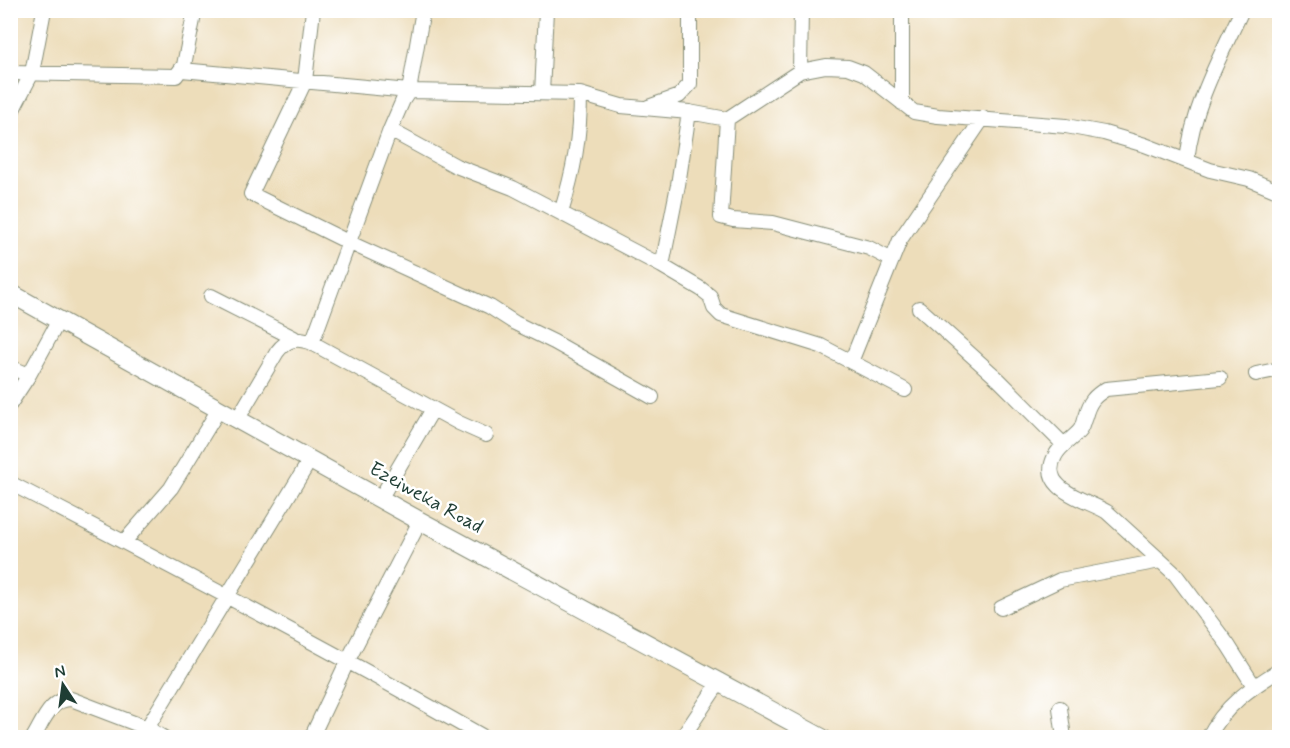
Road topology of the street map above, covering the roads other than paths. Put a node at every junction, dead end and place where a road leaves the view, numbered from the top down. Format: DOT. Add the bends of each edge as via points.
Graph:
graph roads {
  1 [pos="44,10"];
  2 [pos="195,10"];
  3 [pos="313,10"];
  4 [pos="423,10"];
  5 [pos="546,10"];
  6 [pos="690,10"];
  7 [pos="801,10"];
  8 [pos="902,10"];
  9 [pos="1242,10"];
  10 [pos="182,70"];
  11 [pos="800,71"];
  12 [pos="10,73"];
  13 [pos="32,73"];
  14 [pos="305,81"];
  15 [pos="409,91"];
  16 [pos="542,93"];
  17 [pos="580,94"];
  18 [pos="902,103"];
  19 [pos="640,109"];
  20 [pos="689,112"];
  21 [pos="10,115"];
  22 [pos="983,118"];
  23 [pos="727,119"];
  24 [pos="390,130"];
  25 [pos="1187,160"];
  26 [pos="1280,192"];
  27 [pos="561,213"];
  28 [pos="348,242"];
  29 [pos="892,260"];
  30 [pos="662,266"];
  31 [pos="10,293"];
  32 [pos="211,296"];
  33 [pos="919,308"];
  34 [pos="59,320"];
  35 [pos="294,339"];
  36 [pos="312,343"];
  37 [pos="851,362"];
  38 [pos="10,367"];
  39 [pos="1280,369"];
  40 [pos="1256,374"];
  41 [pos="29,375"];
  42 [pos="1220,378"];
  43 [pos="905,390"];
  44 [pos="652,397"];
  45 [pos="10,404"];
  46 [pos="219,409"];
  47 [pos="433,409"];
  48 [pos="237,420"];
  49 [pos="486,435"];
  50 [pos="1064,445"];
  51 [pos="310,460"];
  52 [pos="10,483"];
  53 [pos="380,499"];
  54 [pos="420,521"];
  55 [pos="124,542"];
  56 [pos="1160,561"];
  57 [pos="228,595"];
  58 [pos="1000,608"];
  59 [pos="348,660"];
  60 [pos="1280,670"];
  61 [pos="720,681"];
  62 [pos="1254,686"];
  63 [pos="1060,708"];
  64 [pos="144,733"];
  65 [pos="482,736"];
  66 [pos="33,738"];
  67 [pos="164,738"];
  68 [pos="311,738"];
  69 [pos="682,738"];
  70 [pos="822,738"];
  71 [pos="1064,738"];
  72 [pos="1208,738"];
  1 -- 13 [label="street"];
  2 -- 10 [label="street"];
  3 -- 14 [label="street"];
  4 -- 15 [label="street"];
  5 -- 16 [label="street"];
  6 -- 19 [label="street" via="690,84 680,96"];
  7 -- 11 [label="street"];
  8 -- 18 [label="street"];
  9 -- 25 [label="street" via="1195,115"];
  10 -- 13 [label="street" via="167,77"];
  10 -- 14 [label="street"];
  11 -- 18 [label="street" via="848,67 864,73"];
  11 -- 23 [label="street"];
  12 -- 13 [label="street"];
  13 -- 21 [label="street"];
  14 -- 15 [label="street"];
  14 -- 28 [label="street" via="251,194"];
  15 -- 16 [label="street"];
  15 -- 24 [label="street"];
  16 -- 17 [label="street"];
  17 -- 19 [label="street"];
  17 -- 27 [label="street" via="576,157"];
  18 -- 22 [label="street" via="924,115"];
  19 -- 20 [label="street"];
  20 -- 23 [label="street"];
  20 -- 30 [label="street"];
  22 -- 25 [label="street" via="1104,133"];
  22 -- 29 [label="street" via="900,240"];
  23 -- 29 [label="street" via="721,217 773,223 868,248"];
  24 -- 27 [label="street" via="456,166 513,188"];
  24 -- 28 [label="street"];
  25 -- 26 [label="street"];
  27 -- 30 [label="street"];
  28 -- 36 [label="street"];
  28 -- 44 [label="street" via="490,307"];
  29 -- 37 [label="street"];
  30 -- 37 [label="street" via="710,296 721,315 802,339"];
  31 -- 34 [label="main road, Ezeiweka Road"];
  32 -- 35 [label="street"];
  33 -- 50 [label="street"];
  34 -- 41 [label="street"];
  34 -- 46 [label="main road, Ezeiweka Road"];
  35 -- 36 [label="street"];
  35 -- 48 [label="street" via="277,352"];
  36 -- 47 [label="street"];
  37 -- 43 [label="street"];
  38 -- 41 [label="street"];
  39 -- 40 [label="street"];
  41 -- 45 [label="street"];
  42 -- 50 [label="street" via="1106,388 1093,397 1081,429"];
  46 -- 48 [label="main road, Ezeiweka Road"];
  46 -- 55 [label="street" via="171,488"];
  47 -- 49 [label="street"];
  47 -- 53 [label="street"];
  48 -- 51 [label="main road, Ezeiweka Road"];
  50 -- 56 [label="street" via="1052,464 1059,488 1107,512"];
  51 -- 53 [label="main road, Ezeiweka Road"];
  51 -- 57 [label="street"];
  52 -- 55 [label="street"];
  53 -- 54 [label="main road, Ezeiweka Road"];
  54 -- 59 [label="street"];
  54 -- 61 [label="main road, Ezeiweka Road"];
  55 -- 57 [label="street"];
  56 -- 58 [label="street" via="1060,580"];
  56 -- 62 [label="street" via="1189,592"];
  57 -- 59 [label="street"];
  57 -- 64 [label="street"];
  59 -- 65 [label="street"];
  59 -- 68 [label="street"];
  60 -- 62 [label="street"];
  61 -- 69 [label="street"];
  61 -- 70 [label="main road, Ezeiweka Road"];
  62 -- 72 [label="street" via="1225,711"];
  63 -- 71 [label="street"];
  64 -- 66 [label="street" via="70,699 62,699 55,703"];
  64 -- 67 [label="street"];
}
